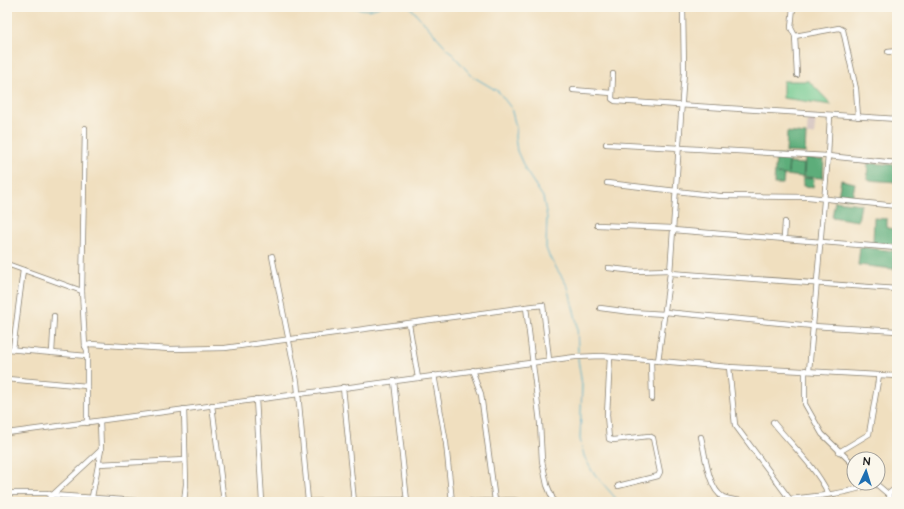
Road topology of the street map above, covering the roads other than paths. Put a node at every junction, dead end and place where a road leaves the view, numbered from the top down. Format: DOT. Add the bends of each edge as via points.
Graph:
graph roads {
  1 [pos="683,7"];
  2 [pos="793,7"];
  3 [pos="795,36"];
  4 [pos="897,51"];
  5 [pos="888,52"];
  6 [pos="613,74"];
  7 [pos="797,75"];
  8 [pos="573,90"];
  9 [pos="612,93"];
  10 [pos="682,106"];
  11 [pos="830,115"];
  12 [pos="858,117"];
  13 [pos="897,119"];
  14 [pos="84,128"];
  15 [pos="606,144"];
  16 [pos="679,149"];
  17 [pos="828,156"];
  18 [pos="897,163"];
  19 [pos="607,183"];
  20 [pos="676,189"];
  21 [pos="808,191"];
  22 [pos="808,197"];
  23 [pos="824,199"];
  24 [pos="897,206"];
  25 [pos="785,222"];
  26 [pos="597,225"];
  27 [pos="673,229"];
  28 [pos="784,238"];
  29 [pos="819,242"];
  30 [pos="897,248"];
  31 [pos="272,256"];
  32 [pos="7,264"];
  33 [pos="608,268"];
  34 [pos="23,270"];
  35 [pos="670,271"];
  36 [pos="816,283"];
  37 [pos="897,289"];
  38 [pos="82,291"];
  39 [pos="526,307"];
  40 [pos="600,308"];
  41 [pos="665,313"];
  42 [pos="54,316"];
  43 [pos="409,324"];
  44 [pos="813,326"];
  45 [pos="897,331"];
  46 [pos="290,340"];
  47 [pos="85,346"];
  48 [pos="7,349"];
  49 [pos="13,349"];
  50 [pos="52,353"];
  51 [pos="87,356"];
  52 [pos="610,357"];
  53 [pos="549,360"];
  54 [pos="651,360"];
  55 [pos="658,361"];
  56 [pos="532,363"];
  57 [pos="729,368"];
  58 [pos="472,370"];
  59 [pos="807,370"];
  60 [pos="434,375"];
  61 [pos="879,375"];
  62 [pos="897,376"];
  63 [pos="418,378"];
  64 [pos="7,379"];
  65 [pos="394,381"];
  66 [pos="87,386"];
  67 [pos="343,387"];
  68 [pos="298,393"];
  69 [pos="256,399"];
  70 [pos="652,399"];
  71 [pos="212,405"];
  72 [pos="184,409"];
  73 [pos="100,421"];
  74 [pos="773,422"];
  75 [pos="87,423"];
  76 [pos="7,433"];
  77 [pos="701,437"];
  78 [pos="101,450"];
  79 [pos="839,452"];
  80 [pos="846,458"];
  81 [pos="185,460"];
  82 [pos="98,464"];
  83 [pos="618,486"];
  84 [pos="897,487"];
  85 [pos="846,491"];
  86 [pos="884,491"];
  87 [pos="7,493"];
  88 [pos="828,494"];
  89 [pos="888,494"];
  90 [pos="52,495"];
  91 [pos="724,498"];
  92 [pos="793,499"];
  93 [pos="91,500"];
  94 [pos="308,501"];
  95 [pos="354,501"];
  96 [pos="408,501"];
  97 [pos="496,501"];
  98 [pos="512,501"];
  99 [pos="45,502"];
  100 [pos="152,502"];
  101 [pos="184,502"];
  102 [pos="222,502"];
  103 [pos="239,502"];
  104 [pos="262,502"];
  105 [pos="293,502"];
  106 [pos="425,502"];
  107 [pos="452,502"];
  108 [pos="469,502"];
  109 [pos="527,502"];
  110 [pos="554,502"];
  111 [pos="717,502"];
  112 [pos="753,502"];
  113 [pos="761,502"];
  114 [pos="892,502"];
  1 -- 10 [label="street"];
  2 -- 3 [label="street" via="791,28"];
  3 -- 7 [label="street"];
  3 -- 12 [label="street" via="839,28 843,30 856,89"];
  4 -- 5 [label="street"];
  6 -- 9 [label="street"];
  8 -- 9 [label="street"];
  9 -- 10 [label="street" via="612,99 615,101"];
  10 -- 11 [label="street"];
  10 -- 16 [label="street"];
  11 -- 12 [label="street"];
  11 -- 17 [label="street"];
  12 -- 13 [label="street"];
  14 -- 38 [label="street"];
  15 -- 16 [label="street"];
  16 -- 17 [label="street"];
  16 -- 20 [label="street"];
  17 -- 18 [label="street"];
  17 -- 23 [label="street"];
  19 -- 20 [label="street"];
  20 -- 22 [label="street" via="720,196"];
  20 -- 27 [label="street"];
  21 -- 22 [label="street"];
  22 -- 23 [label="street"];
  23 -- 24 [label="street"];
  23 -- 29 [label="street"];
  25 -- 28 [label="street"];
  26 -- 27 [label="street"];
  27 -- 28 [label="street"];
  27 -- 35 [label="street"];
  28 -- 29 [label="street"];
  29 -- 30 [label="street"];
  29 -- 36 [label="street"];
  31 -- 46 [label="street"];
  32 -- 34 [label="street"];
  33 -- 35 [label="street"];
  34 -- 38 [label="street"];
  34 -- 49 [label="street"];
  35 -- 36 [label="street"];
  35 -- 41 [label="street"];
  36 -- 37 [label="street"];
  36 -- 44 [label="street"];
  38 -- 47 [label="street"];
  39 -- 43 [label="street"];
  39 -- 53 [label="street" via="543,305"];
  39 -- 56 [label="street"];
  40 -- 41 [label="street"];
  41 -- 44 [label="street"];
  41 -- 55 [label="street"];
  42 -- 50 [label="street"];
  43 -- 46 [label="street"];
  43 -- 63 [label="street"];
  44 -- 45 [label="street"];
  44 -- 59 [label="street"];
  46 -- 47 [label="street" via="202,350 90,344"];
  46 -- 68 [label="street"];
  47 -- 51 [label="street"];
  48 -- 49 [label="street"];
  49 -- 50 [label="street"];
  50 -- 51 [label="street"];
  51 -- 66 [label="street"];
  52 -- 53 [label="street"];
  52 -- 54 [label="street"];
  52 -- 83 [label="street" via="607,415 609,439 649,436 653,438 660,472 658,476"];
  53 -- 56 [label="street"];
  54 -- 55 [label="street"];
  54 -- 70 [label="street"];
  55 -- 57 [label="street"];
  56 -- 58 [label="street"];
  56 -- 110 [label="street" via="542,461 546,485"];
  57 -- 59 [label="street"];
  57 -- 92 [label="street" via="735,424"];
  58 -- 60 [label="street"];
  58 -- 97 [label="street" via="481,394"];
  59 -- 61 [label="street"];
  59 -- 79 [label="street" via="805,404 822,434"];
  60 -- 63 [label="street"];
  60 -- 107 [label="street" via="446,443"];
  61 -- 62 [label="street"];
  61 -- 79 [label="street" via="869,434"];
  63 -- 65 [label="street"];
  64 -- 66 [label="street"];
  65 -- 67 [label="street"];
  65 -- 96 [label="street"];
  66 -- 75 [label="street"];
  67 -- 68 [label="street"];
  67 -- 95 [label="street"];
  68 -- 69 [label="street"];
  68 -- 94 [label="street"];
  69 -- 71 [label="street"];
  69 -- 104 [label="street"];
  71 -- 72 [label="street"];
  71 -- 102 [label="street"];
  72 -- 73 [label="street"];
  72 -- 81 [label="street"];
  73 -- 75 [label="street"];
  73 -- 78 [label="street"];
  74 -- 88 [label="street" via="806,459 821,479"];
  75 -- 76 [label="street"];
  77 -- 91 [label="street" via="712,483"];
  78 -- 82 [label="street"];
  78 -- 90 [label="street"];
  79 -- 80 [label="street"];
  81 -- 82 [label="street"];
  81 -- 101 [label="street"];
  82 -- 93 [label="street"];
  84 -- 89 [label="street"];
  85 -- 88 [label="street"];
  86 -- 89 [label="street"];
  87 -- 90 [label="street"];
  88 -- 92 [label="street"];
  89 -- 114 [label="street"];
  90 -- 93 [label="street"];
  90 -- 99 [label="street"];
  91 -- 111 [label="street"];
  91 -- 112 [label="street"];
  92 -- 113 [label="street"];
  93 -- 100 [label="street"];
  94 -- 95 [label="street"];
  94 -- 105 [label="street"];
  95 -- 96 [label="street"];
  97 -- 98 [label="street"];
  97 -- 108 [label="street"];
  98 -- 109 [label="street"];
  102 -- 103 [label="street"];
  106 -- 107 [label="street"];
  112 -- 113 [label="street"];
}
